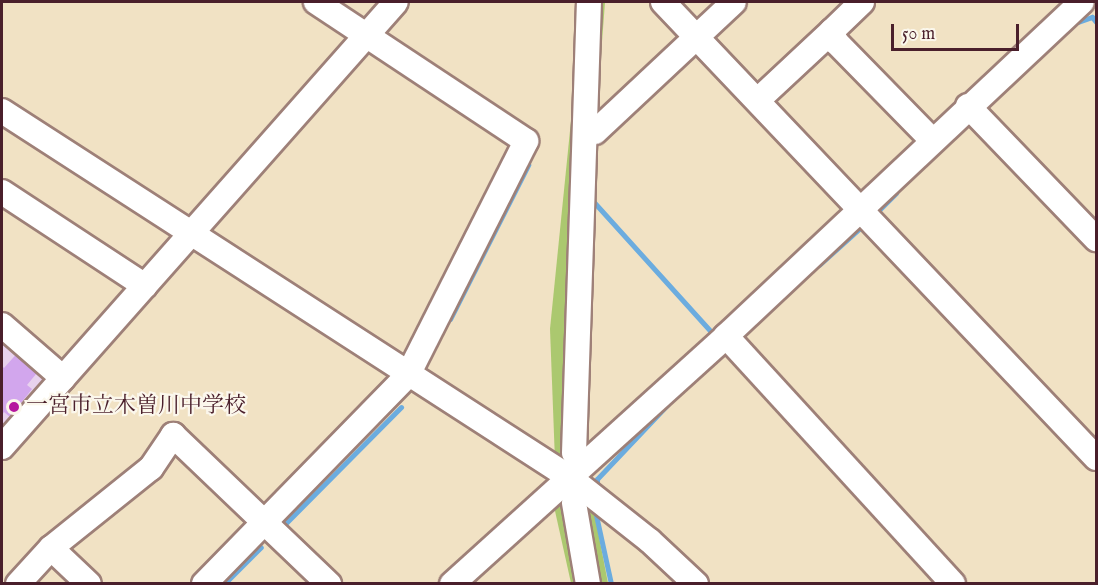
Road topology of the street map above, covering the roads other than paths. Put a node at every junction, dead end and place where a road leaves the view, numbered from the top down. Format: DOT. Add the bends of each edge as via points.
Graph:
graph roads {
  1 [pos="316,2"];
  2 [pos="396,2"];
  3 [pos="589,2"];
  4 [pos="663,2"];
  5 [pos="734,2"];
  6 [pos="862,2"];
  7 [pos="1082,2"];
  8 [pos="832,30"];
  9 [pos="367,35"];
  10 [pos="697,37"];
  11 [pos="758,100"];
  12 [pos="968,106"];
  13 [pos="2,111"];
  14 [pos="595,132"];
  15 [pos="932,140"];
  16 [pos="2,192"];
  17 [pos="860,208"];
  18 [pos="191,235"];
  19 [pos="1096,240"];
  20 [pos="145,286"];
  21 [pos="2,325"];
  22 [pos="726,336"];
  23 [pos="408,375"];
  24 [pos="63,378"];
  25 [pos="2,447"];
  26 [pos="574,453"];
  27 [pos="1096,458"];
  28 [pos="569,477"];
  29 [pos="574,503"];
  30 [pos="260,527"];
  31 [pos="51,548"];
  32 [pos="18,584"];
  33 [pos="88,584"];
  34 [pos="204,584"];
  35 [pos="310,584"];
  36 [pos="329,584"];
  37 [pos="452,584"];
  38 [pos="588,584"];
  39 [pos="696,584"];
  40 [pos="953,584"];
  1 -- 9 [label="street"];
  2 -- 9 [label="street"];
  3 -- 26 [label="street"];
  4 -- 10 [label="street"];
  5 -- 10 [label="street"];
  6 -- 8 [label="street"];
  7 -- 12 [label="street"];
  8 -- 11 [label="street"];
  8 -- 15 [label="street" via="836,42"];
  9 -- 18 [label="street"];
  9 -- 23 [label="street" via="525,141"];
  10 -- 11 [label="street"];
  10 -- 14 [label="street"];
  11 -- 17 [label="street"];
  12 -- 15 [label="street"];
  12 -- 19 [label="street"];
  13 -- 18 [label="street"];
  15 -- 17 [label="street"];
  16 -- 20 [label="street"];
  17 -- 22 [label="street"];
  17 -- 27 [label="street"];
  18 -- 20 [label="street"];
  18 -- 23 [label="street"];
  20 -- 24 [label="street"];
  21 -- 24 [label="street"];
  22 -- 28 [label="street"];
  22 -- 40 [label="street"];
  23 -- 28 [label="street"];
  23 -- 30 [label="street"];
  24 -- 25 [label="street"];
  28 -- 37 [label="street"];
  28 -- 39 [label="street" via="650,541"];
  29 -- 38 [label="street"];
  30 -- 31 [label="street" via="173,435 151,468"];
  30 -- 34 [label="street"];
  30 -- 35 [label="street"];
  30 -- 36 [label="street"];
  31 -- 32 [label="street"];
  31 -- 33 [label="street"];
}
